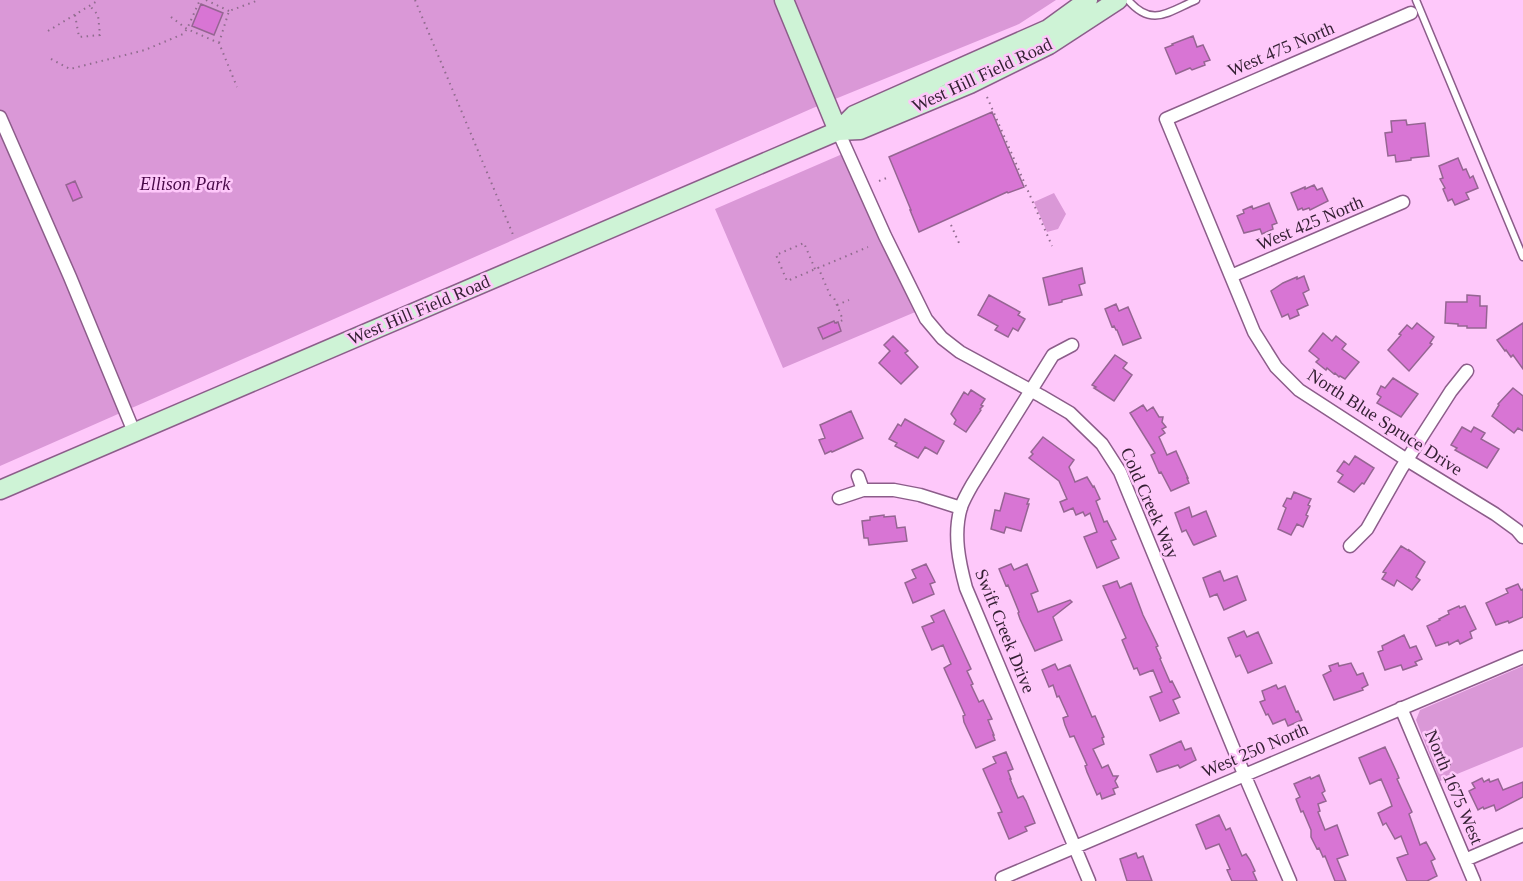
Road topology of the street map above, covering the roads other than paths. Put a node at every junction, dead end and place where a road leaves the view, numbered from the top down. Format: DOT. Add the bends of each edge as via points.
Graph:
graph roads {
  1 [pos="784,0"];
  2 [pos="1088,0"];
  3 [pos="1118,0"];
  4 [pos="1128,0"];
  5 [pos="1196,0"];
  6 [pos="1416,0"];
  7 [pos="1411,13"];
  8 [pos="0,117"];
  9 [pos="1166,119"];
  10 [pos="838,131"];
  11 [pos="1403,202"];
  12 [pos="1523,257"];
  13 [pos="1231,276"];
  14 [pos="1072,345"];
  15 [pos="1467,371"];
  16 [pos="1031,390"];
  17 [pos="134,432"];
  18 [pos="1407,460"];
  19 [pos="858,476"];
  20 [pos="0,490"];
  21 [pos="863,490"];
  22 [pos="839,498"];
  23 [pos="961,508"];
  24 [pos="1523,537"];
  25 [pos="1350,546"];
  26 [pos="1523,657"];
  27 [pos="1401,708"];
  28 [pos="1244,774"];
  29 [pos="1523,835"];
  30 [pos="1075,847"];
  31 [pos="1465,860"];
  32 [pos="1002,878"];
  33 [pos="1089,881"];
  34 [pos="1290,881"];
  35 [pos="1474,881"];
  1 -- 10 [label="main road"];
  2 -- 10 [label="main road, West Hill Field Road" via="1048,29 854,115"];
  3 -- 10 [label="main road, West Hill Field Road" via="1049,45 970,84 860,130"];
  4 -- 5 [label="lane" via="1144,14 1158,16"];
  6 -- 12 [label="lane"];
  7 -- 9 [label="street, West 475 North"];
  8 -- 17 [label="street"];
  9 -- 13 [label="street, North Blue Spruce Drive"];
  10 -- 16 [label="street, Cold Creek Way" via="926,319 960,352"];
  10 -- 17 [label="main road, West Hill Field Road"];
  11 -- 13 [label="street, West 425 North"];
  13 -- 18 [label="street, North Blue Spruce Drive" via="1254,332 1276,367 1299,390"];
  14 -- 16 [label="street, Swift Creek Drive" via="1053,355"];
  15 -- 18 [label="street"];
  16 -- 23 [label="street, Swift Creek Drive"];
  16 -- 28 [label="street, Cold Creek Way" via="1070,413 1102,444 1119,472"];
  17 -- 20 [label="main road, West Hill Field Road"];
  18 -- 24 [label="street, North Blue Spruce Drive" via="1495,514"];
  18 -- 25 [label="street" via="1367,529"];
  19 -- 21 [label="street"];
  21 -- 22 [label="street"];
  21 -- 23 [label="street" via="894,490"];
  23 -- 30 [label="street, Swift Creek Drive" via="957,535 966,588"];
  26 -- 27 [label="street, West 250 North"];
  27 -- 28 [label="street, West 250 North"];
  27 -- 31 [label="street, North 1675 West"];
  28 -- 30 [label="street, West 250 North"];
  28 -- 34 [label="street, Cold Creek Way"];
  29 -- 31 [label="street"];
  30 -- 32 [label="street, West 250 North"];
  30 -- 33 [label="street, Swift Creek Drive"];
  31 -- 35 [label="street, North 1675 West"];
}
